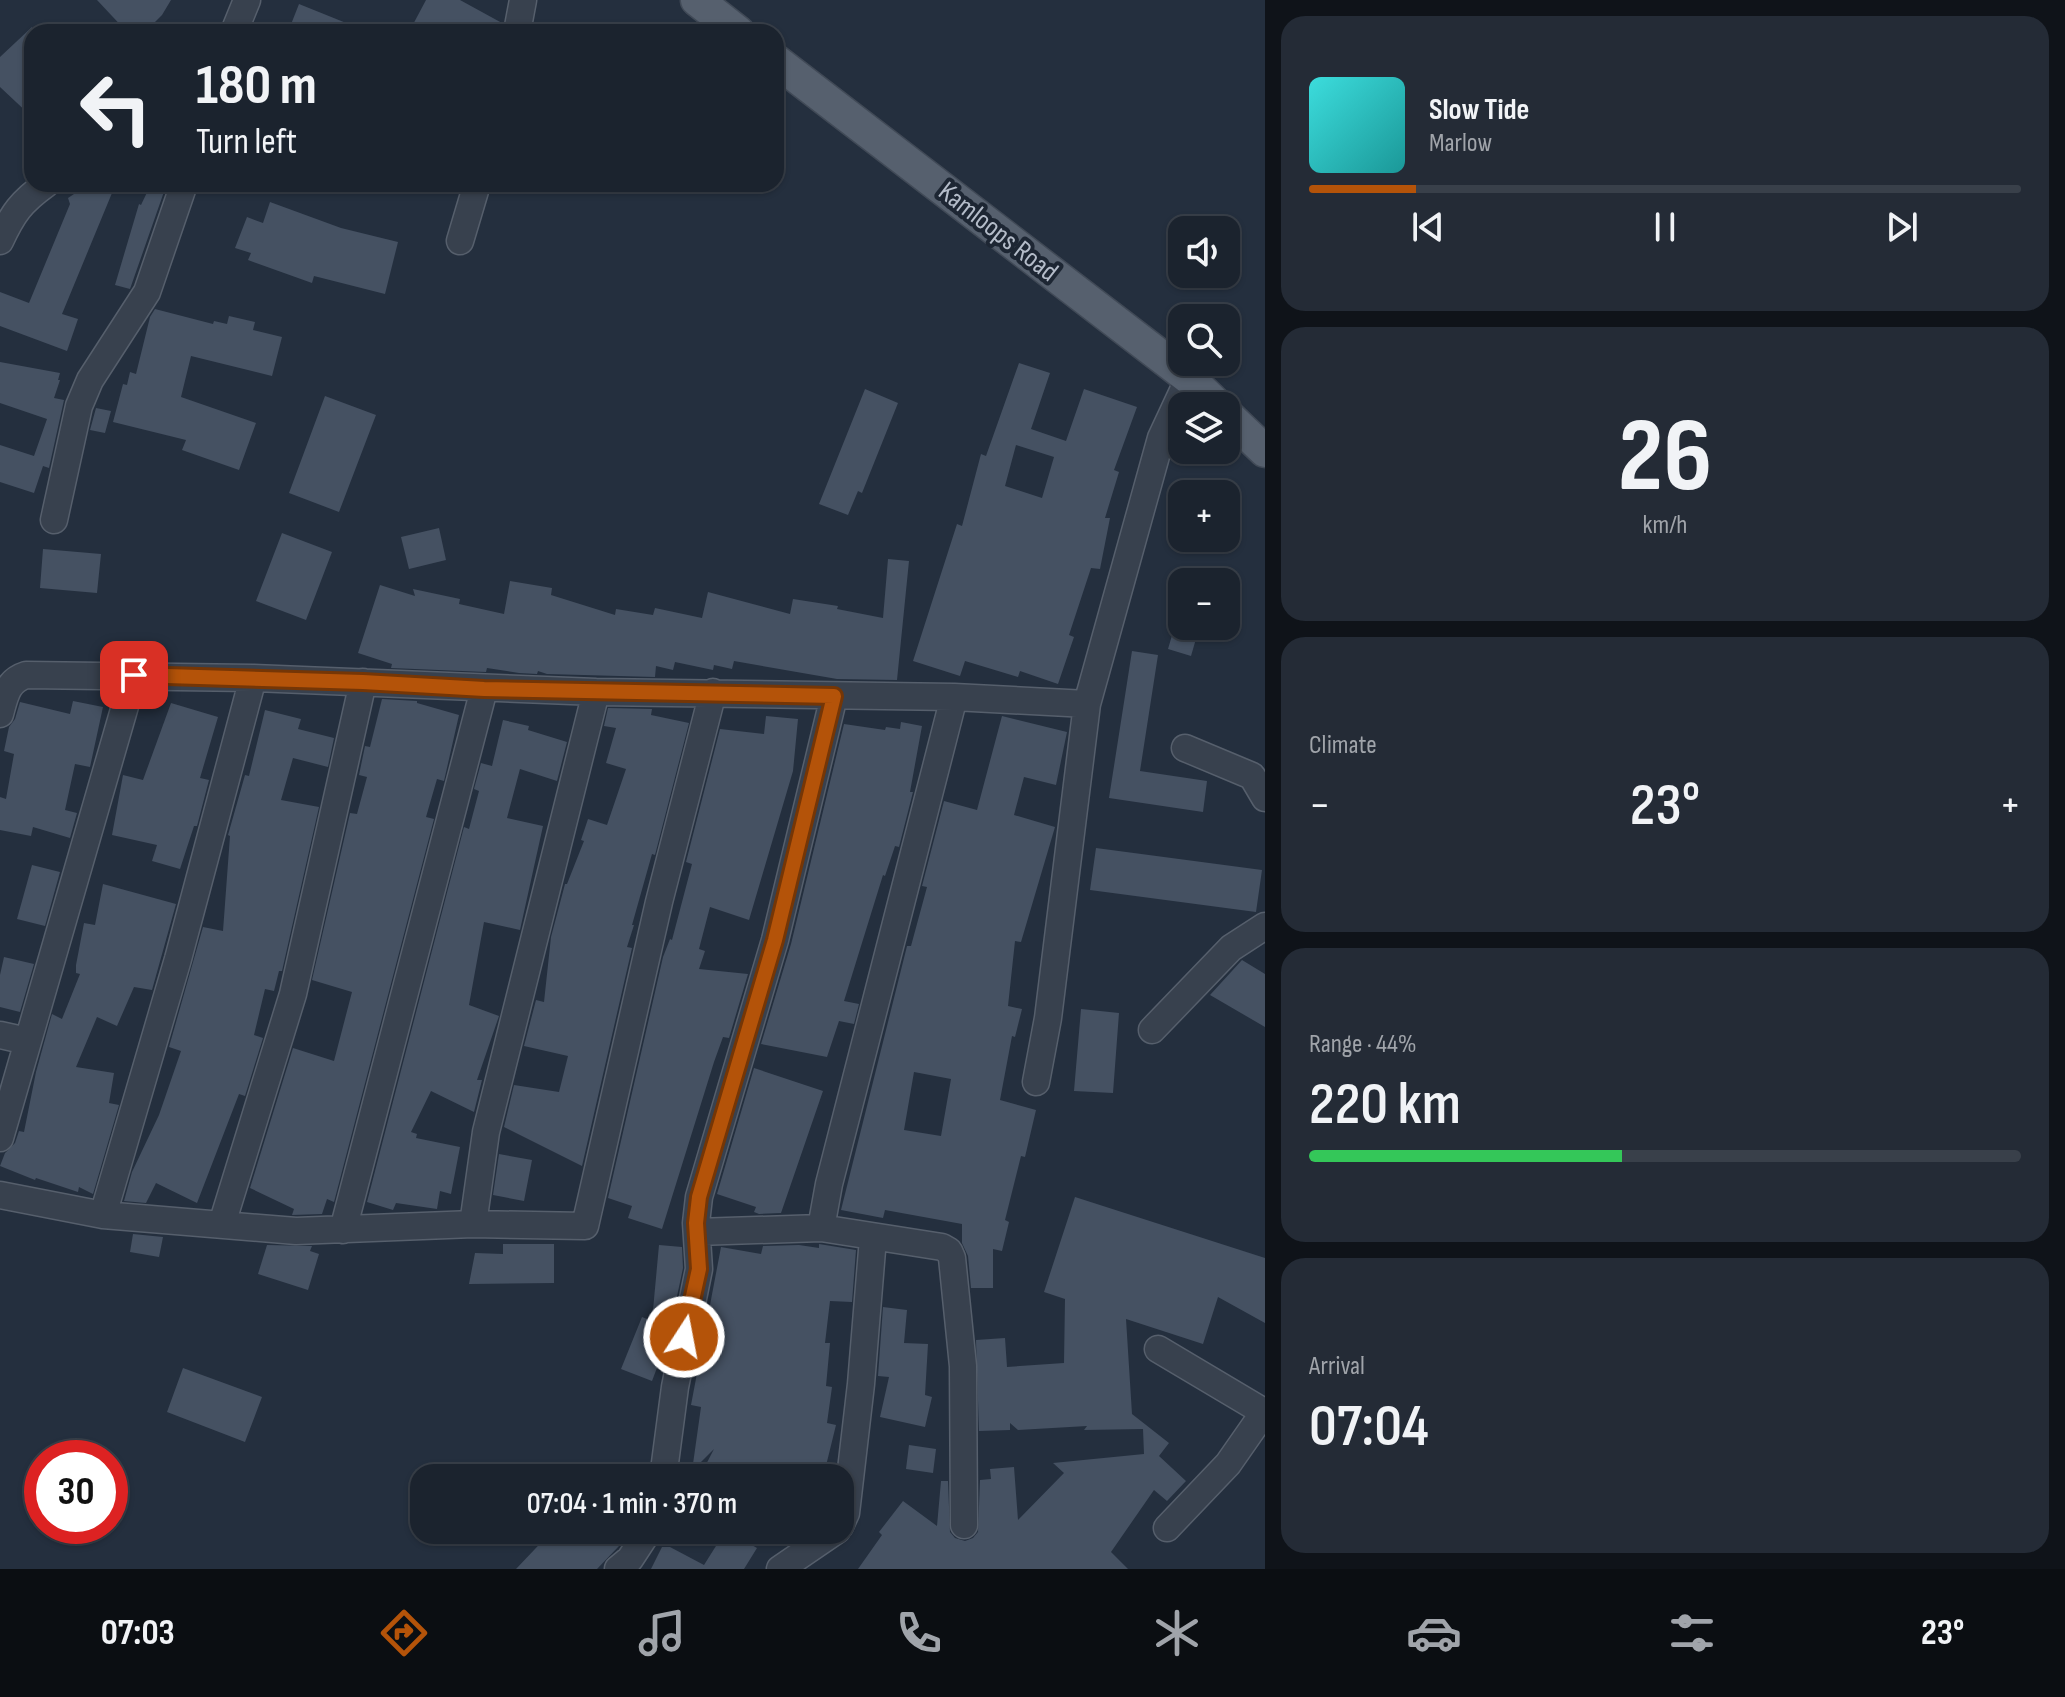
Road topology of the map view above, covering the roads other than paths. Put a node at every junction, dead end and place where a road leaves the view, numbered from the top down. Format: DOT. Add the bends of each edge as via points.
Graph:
graph roads {
  1 [pos="247,0"];
  2 [pos="523,0"];
  3 [pos="697,0"];
  4 [pos="237,24"];
  5 [pos="518,24"];
  6 [pos="728,24"];
  7 [pos="784,67"];
  8 [pos="35,192"];
  9 [pos="181,192"];
  10 [pos="475,192"];
  11 [pos="0,241"];
  12 [pos="460,241"];
  13 [pos="1189,378"];
  14 [pos="1204,392"];
  15 [pos="1240,427"];
  16 [pos="1265,451"];
  17 [pos="54,520"];
  18 [pos="134,675"];
  19 [pos="253,678"];
  20 [pos="363,682"];
  21 [pos="484,689"];
  22 [pos="596,692"];
  23 [pos="713,692"];
  24 [pos="834,696"];
  25 [pos="954,697"];
  26 [pos="1087,704"];
  27 [pos="0,714"];
  28 [pos="1185,748"];
  29 [pos="1265,798"];
  30 [pos="1265,926"];
  31 [pos="1152,1030"];
  32 [pos="0,1035"];
  33 [pos="27,1041"];
  34 [pos="1036,1082"];
  35 [pos="0,1138"];
  36 [pos="0,1195"];
  37 [pos="103,1215"];
  38 [pos="222,1224"];
  39 [pos="473,1224"];
  40 [pos="821,1228"];
  41 [pos="343,1230"];
  42 [pos="697,1232"];
  43 [pos="873,1238"];
  44 [pos="1158,1349"];
  45 [pos="1264,1411"];
  46 [pos="665,1464"];
  47 [pos="852,1464"];
  48 [pos="964,1525"];
  49 [pos="1167,1528"];
  50 [pos="640,1544"];
  51 [pos="816,1544"];
  52 [pos="618,1569"];
  53 [pos="780,1569"];
  1 -- 4 [label="street"];
  2 -- 5 [label="street"];
  3 -- 6 [label="main road"];
  7 -- 13 [label="main road, Kamloops Road"];
  8 -- 11 [label="street" via="13,212"];
  9 -- 17 [label="street" via="147,292 79,406"];
  10 -- 12 [label="street"];
  13 -- 14 [label="main road, Kamloops Road"];
  13 -- 26 [label="street" via="1161,438"];
  15 -- 16 [label="main road"];
  18 -- 19 [label="street"];
  18 -- 27 [label="street" via="26,675 9,685"];
  18 -- 33 [label="street"];
  19 -- 20 [label="street"];
  19 -- 37 [label="street"];
  20 -- 21 [label="street"];
  20 -- 38 [label="street" via="293,994"];
  21 -- 22 [label="street"];
  21 -- 41 [label="street"];
  22 -- 23 [label="street"];
  22 -- 39 [label="street" via="486,1132"];
  23 -- 24 [label="street"];
  23 -- 39 [label="street" via="585,1226"];
  24 -- 25 [label="street"];
  24 -- 42 [label="street" via="775,940 699,1197"];
  25 -- 26 [label="street"];
  25 -- 40 [label="street"];
  26 -- 34 [label="street"];
  28 -- 29 [label="street" via="1252,776"];
  30 -- 31 [label="street" via="1231,948"];
  32 -- 33 [label="street"];
  33 -- 35 [label="street"];
  36 -- 37 [label="street"];
  37 -- 38 [label="street"];
  38 -- 41 [label="street"];
  39 -- 41 [label="street"];
  40 -- 42 [label="street"];
  40 -- 43 [label="street"];
  42 -- 46 [label="street" via="699,1269"];
  43 -- 47 [label="street"];
  43 -- 48 [label="street" via="942,1247 952,1258 963,1366"];
  44 -- 45 [label="street"];
  45 -- 49 [label="street" via="1228,1464"];
  50 -- 52 [label="street"];
  51 -- 53 [label="street"];
}
